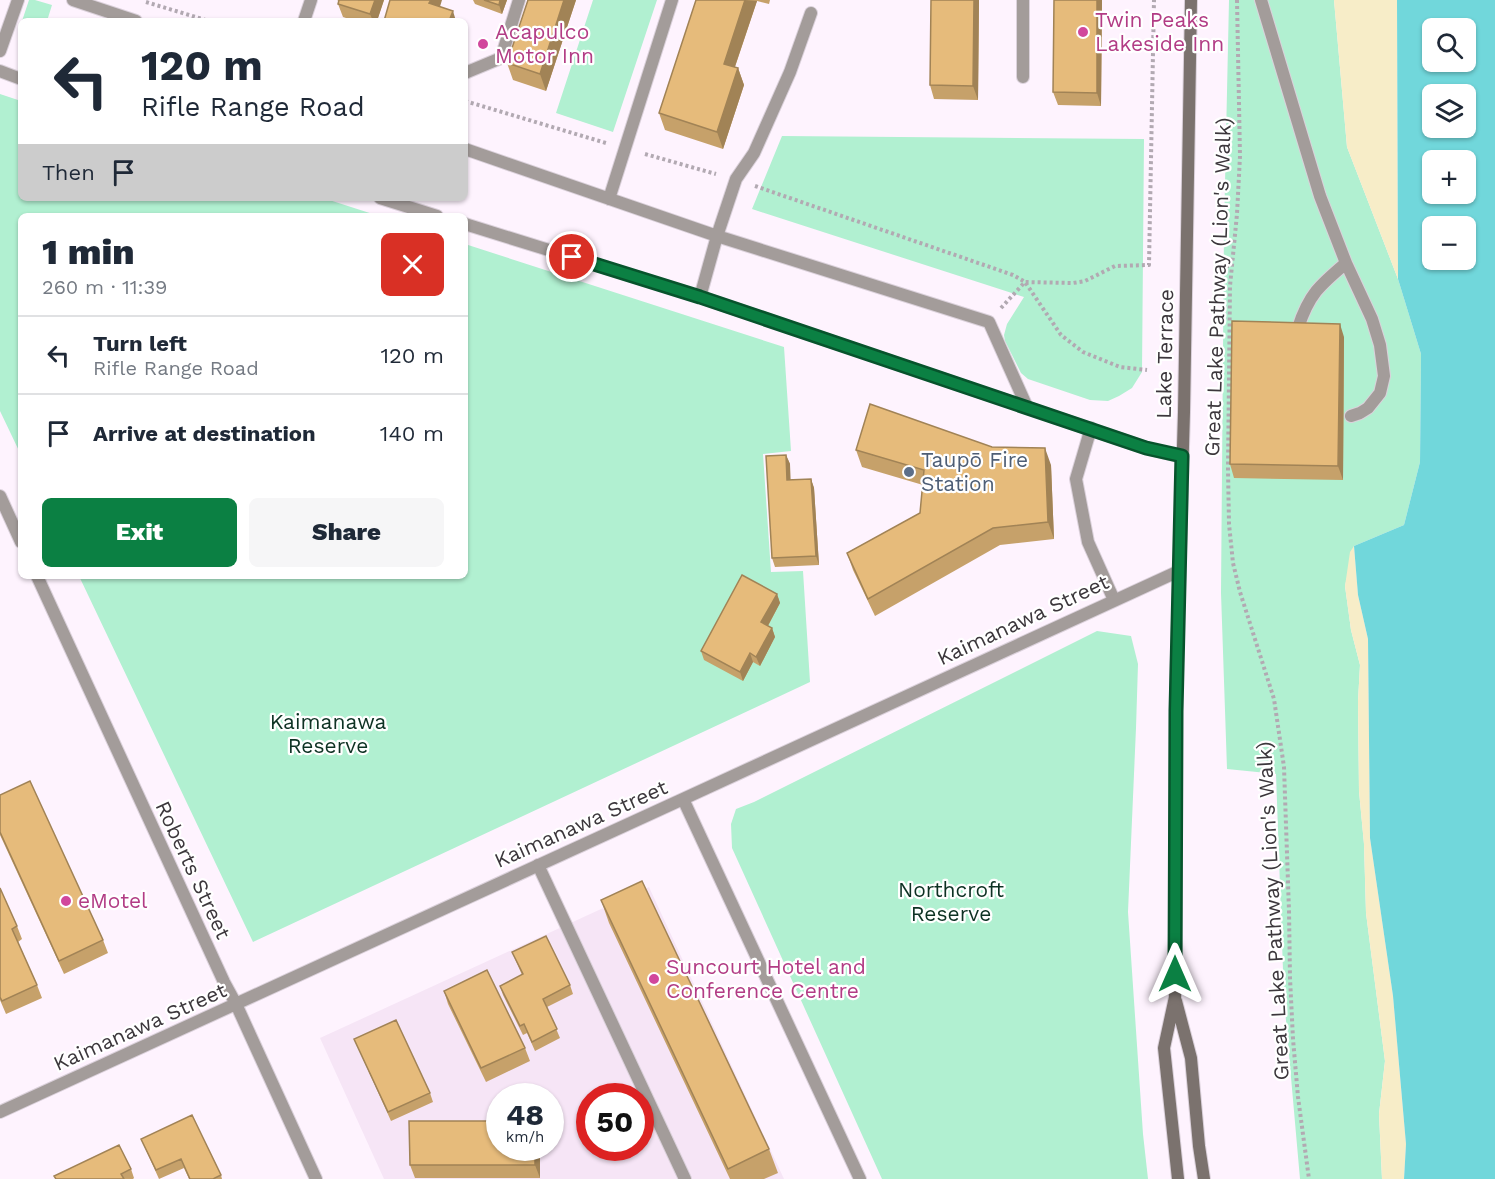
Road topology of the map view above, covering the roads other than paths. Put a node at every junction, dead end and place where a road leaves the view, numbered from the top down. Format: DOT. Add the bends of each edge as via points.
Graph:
graph roads {
  1 [pos="18,0"];
  2 [pos="73,0"];
  3 [pos="311,0"];
  4 [pos="519,0"];
  5 [pos="672,0"];
  6 [pos="1023,0"];
  7 [pos="1191,0"];
  8 [pos="1262,0"];
  9 [pos="811,13"];
  10 [pos="127,18"];
  11 [pos="305,18"];
  12 [pos="0,51"];
  13 [pos="0,71"];
  14 [pos="468,72"];
  15 [pos="1023,77"];
  16 [pos="18,78"];
  17 [pos="468,150"];
  18 [pos="609,199"];
  19 [pos="407,202"];
  20 [pos="431,213"];
  21 [pos="468,225"];
  22 [pos="717,236"];
  23 [pos="1346,263"];
  24 [pos="700,297"];
  25 [pos="1298,328"];
  26 [pos="1027,407"];
  27 [pos="1351,416"];
  28 [pos="1091,428"];
  29 [pos="1182,456"];
  30 [pos="0,496"];
  31 [pos="18,535"];
  32 [pos="1179,571"];
  33 [pos="38,579"];
  34 [pos="1114,600"];
  35 [pos="683,799"];
  36 [pos="538,865"];
  37 [pos="1175,997"];
  38 [pos="236,1004"];
  39 [pos="0,1112"];
  40 [pos="316,1179"];
  41 [pos="685,1179"];
  42 [pos="860,1179"];
  43 [pos="1178,1179"];
  44 [pos="1204,1179"];
  1 -- 12 [label="street"];
  2 -- 10 [label="street"];
  3 -- 11 [label="street"];
  4 -- 14 [label="street" via="501,58"];
  5 -- 18 [label="street"];
  6 -- 15 [label="street"];
  7 -- 29 [label="main road, Lake Terrace"];
  8 -- 23 [label="street" via="1320,196"];
  9 -- 22 [label="street" via="754,153 736,179"];
  13 -- 16 [label="street"];
  17 -- 18 [label="street"];
  18 -- 22 [label="street"];
  19 -- 20 [label="street"];
  21 -- 24 [label="street"];
  22 -- 24 [label="street"];
  22 -- 26 [label="street" via="989,322"];
  23 -- 25 [label="street" via="1311,297"];
  23 -- 27 [label="street" via="1372,319 1384,376 1374,401"];
  24 -- 26 [label="street"];
  26 -- 28 [label="street"];
  28 -- 29 [label="street"];
  28 -- 34 [label="street" via="1076,479 1088,542"];
  29 -- 32 [label="main road, Lake Terrace"];
  30 -- 31 [label="street"];
  32 -- 34 [label="street, Kaimanawa Street"];
  32 -- 37 [label="main road, Lake Terrace"];
  33 -- 38 [label="street, Roberts Street"];
  34 -- 35 [label="street, Kaimanawa Street"];
  35 -- 36 [label="street, Kaimanawa Street"];
  35 -- 42 [label="street"];
  36 -- 38 [label="street, Kaimanawa Street"];
  36 -- 41 [label="street"];
  37 -- 43 [label="main road, Lake Terrace" via="1164,1048"];
  37 -- 44 [label="main road, Lake Terrace" via="1191,1058"];
  38 -- 39 [label="street, Kaimanawa Street"];
  38 -- 40 [label="street, Roberts Street"];
}
